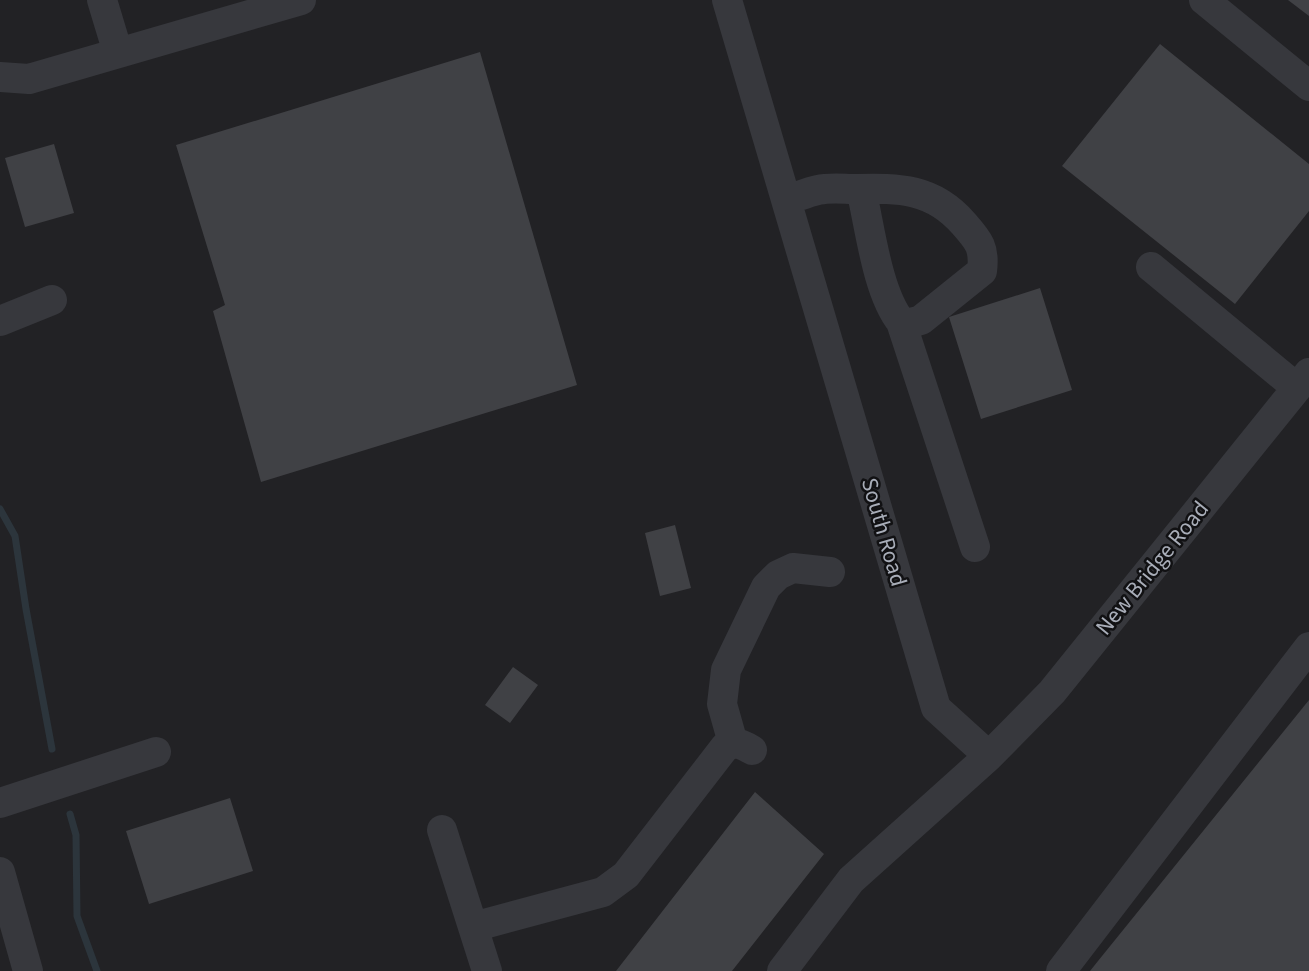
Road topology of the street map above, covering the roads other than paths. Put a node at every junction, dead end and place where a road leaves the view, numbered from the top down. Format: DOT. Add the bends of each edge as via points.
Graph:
graph roads {
  1 [pos="102,0"];
  2 [pos="301,0"];
  3 [pos="727,0"];
  4 [pos="1204,0"];
  5 [pos="118,53"];
  6 [pos="0,77"];
  7 [pos="1309,86"];
  8 [pos="861,189"];
  9 [pos="787,200"];
  10 [pos="1150,267"];
  11 [pos="52,300"];
  12 [pos="0,321"];
  13 [pos="901,322"];
  14 [pos="1303,380"];
  15 [pos="975,547"];
  16 [pos="830,572"];
  17 [pos="1309,647"];
  18 [pos="156,752"];
  19 [pos="989,756"];
  20 [pos="0,803"];
  21 [pos="442,830"];
  22 [pos="0,872"];
  23 [pos="473,926"];
  24 [pos="16,957"];
  25 [pos="487,971"];
  26 [pos="782,971"];
  27 [pos="1061,971"];
  1 -- 5 [label="street"];
  2 -- 5 [label="street"];
  3 -- 9 [label="street, South Road"];
  4 -- 7 [label="street"];
  5 -- 6 [label="street" via="29,79"];
  8 -- 9 [label="street" via="820,189"];
  8 -- 13 [label="street" via="882,283"];
  8 -- 13 [label="street" via="898,188 928,195 954,213 978,240 984,255 982,271 958,292 921,320"];
  9 -- 19 [label="street, South Road" via="936,708"];
  10 -- 14 [label="street"];
  11 -- 12 [label="street"];
  13 -- 15 [label="street"];
  14 -- 19 [label="street, New Bridge Road" via="1052,692"];
  16 -- 23 [label="street" via="793,568 766,587 724,678 722,704 742,747 725,747 626,875 603,892"];
  17 -- 27 [label="street"];
  18 -- 20 [label="street"];
  19 -- 26 [label="street" via="851,880"];
  21 -- 23 [label="street"];
  22 -- 24 [label="street"];
  23 -- 25 [label="street"];
}
